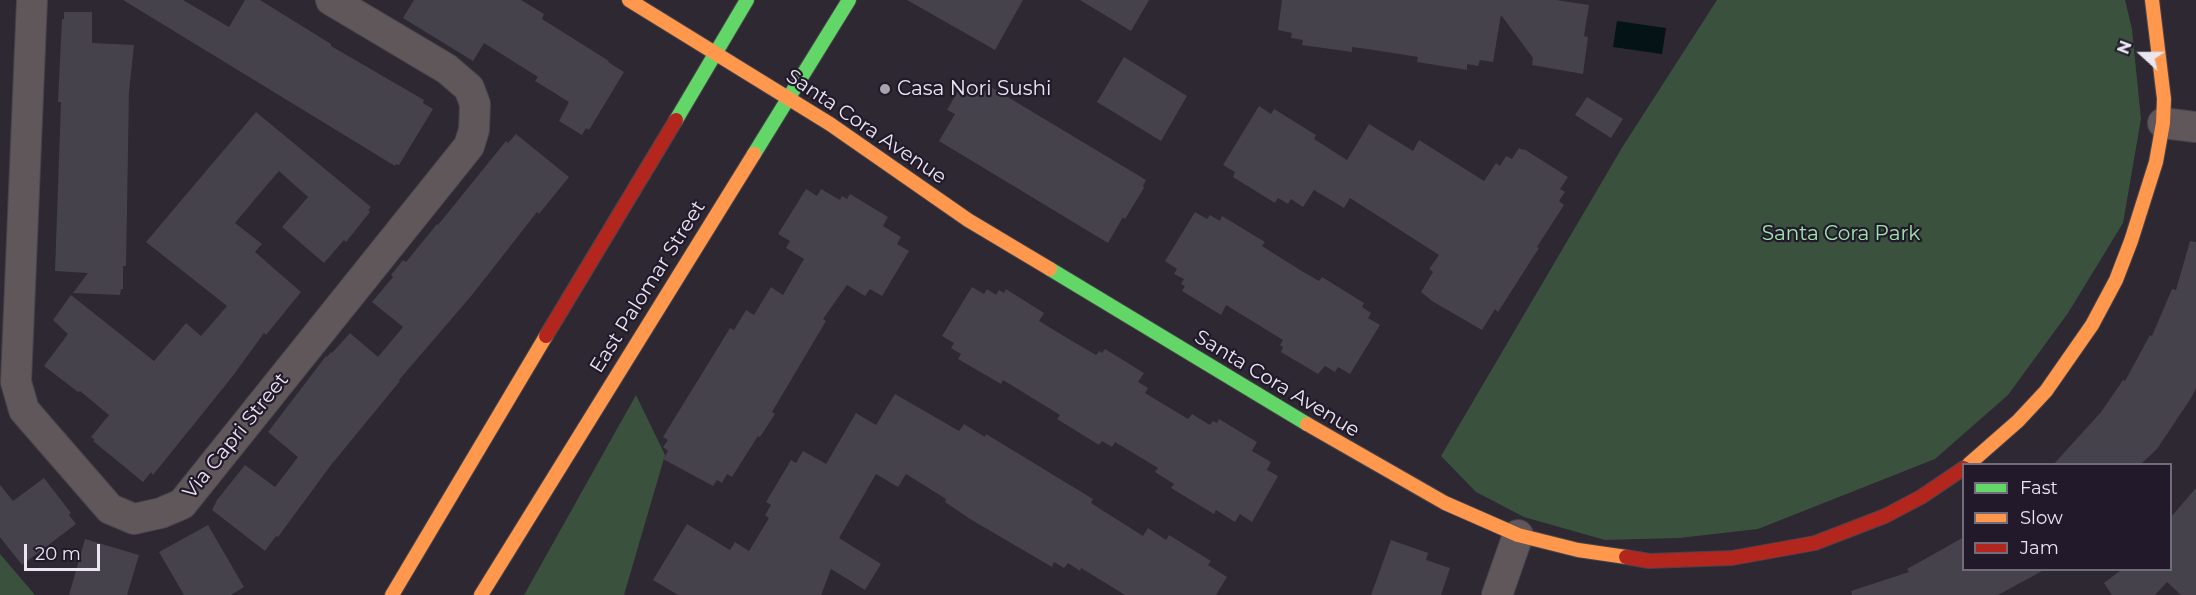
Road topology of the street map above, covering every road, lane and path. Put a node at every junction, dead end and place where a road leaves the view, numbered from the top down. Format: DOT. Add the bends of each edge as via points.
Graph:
graph roads {
  1 [pos="32,0"];
  2 [pos="331,0"];
  3 [pos="629,0"];
  4 [pos="747,0"];
  5 [pos="849,0"];
  6 [pos="2153,2"];
  7 [pos="716,53"];
  8 [pos="788,98"];
  9 [pos="2163,123"];
  10 [pos="2196,127"];
  11 [pos="1971,463"];
  12 [pos="1962,469"];
  13 [pos="1518,535"];
  14 [pos="392,595"];
  15 [pos="481,595"];
  16 [pos="1497,595"];
  1 -- 2 [label="street, Via Capri Street" via="16,382 24,410 110,509 134,519 182,504 469,146 475,104 469,88 447,69"];
  3 -- 7 [label="street, Santa Cora Avenue"];
  4 -- 7 [label="street"];
  5 -- 8 [label="street, East Palomar Street"];
  6 -- 9 [label="street"];
  7 -- 8 [label="street, Santa Cora Avenue"];
  7 -- 14 [label="street"];
  8 -- 13 [label="street, Santa Cora Avenue" via="968,220 1360,456 1445,503"];
  8 -- 15 [label="street, East Palomar Street"];
  9 -- 10 [label="street"];
  9 -- 11 [label="street" via="2156,162 2131,241 2092,325 2046,391"];
  12 -- 13 [label="street, Santa Cora Avenue" via="1885,516 1815,543 1732,558 1649,561 1578,550"];
  13 -- 16 [label="street"];
}
